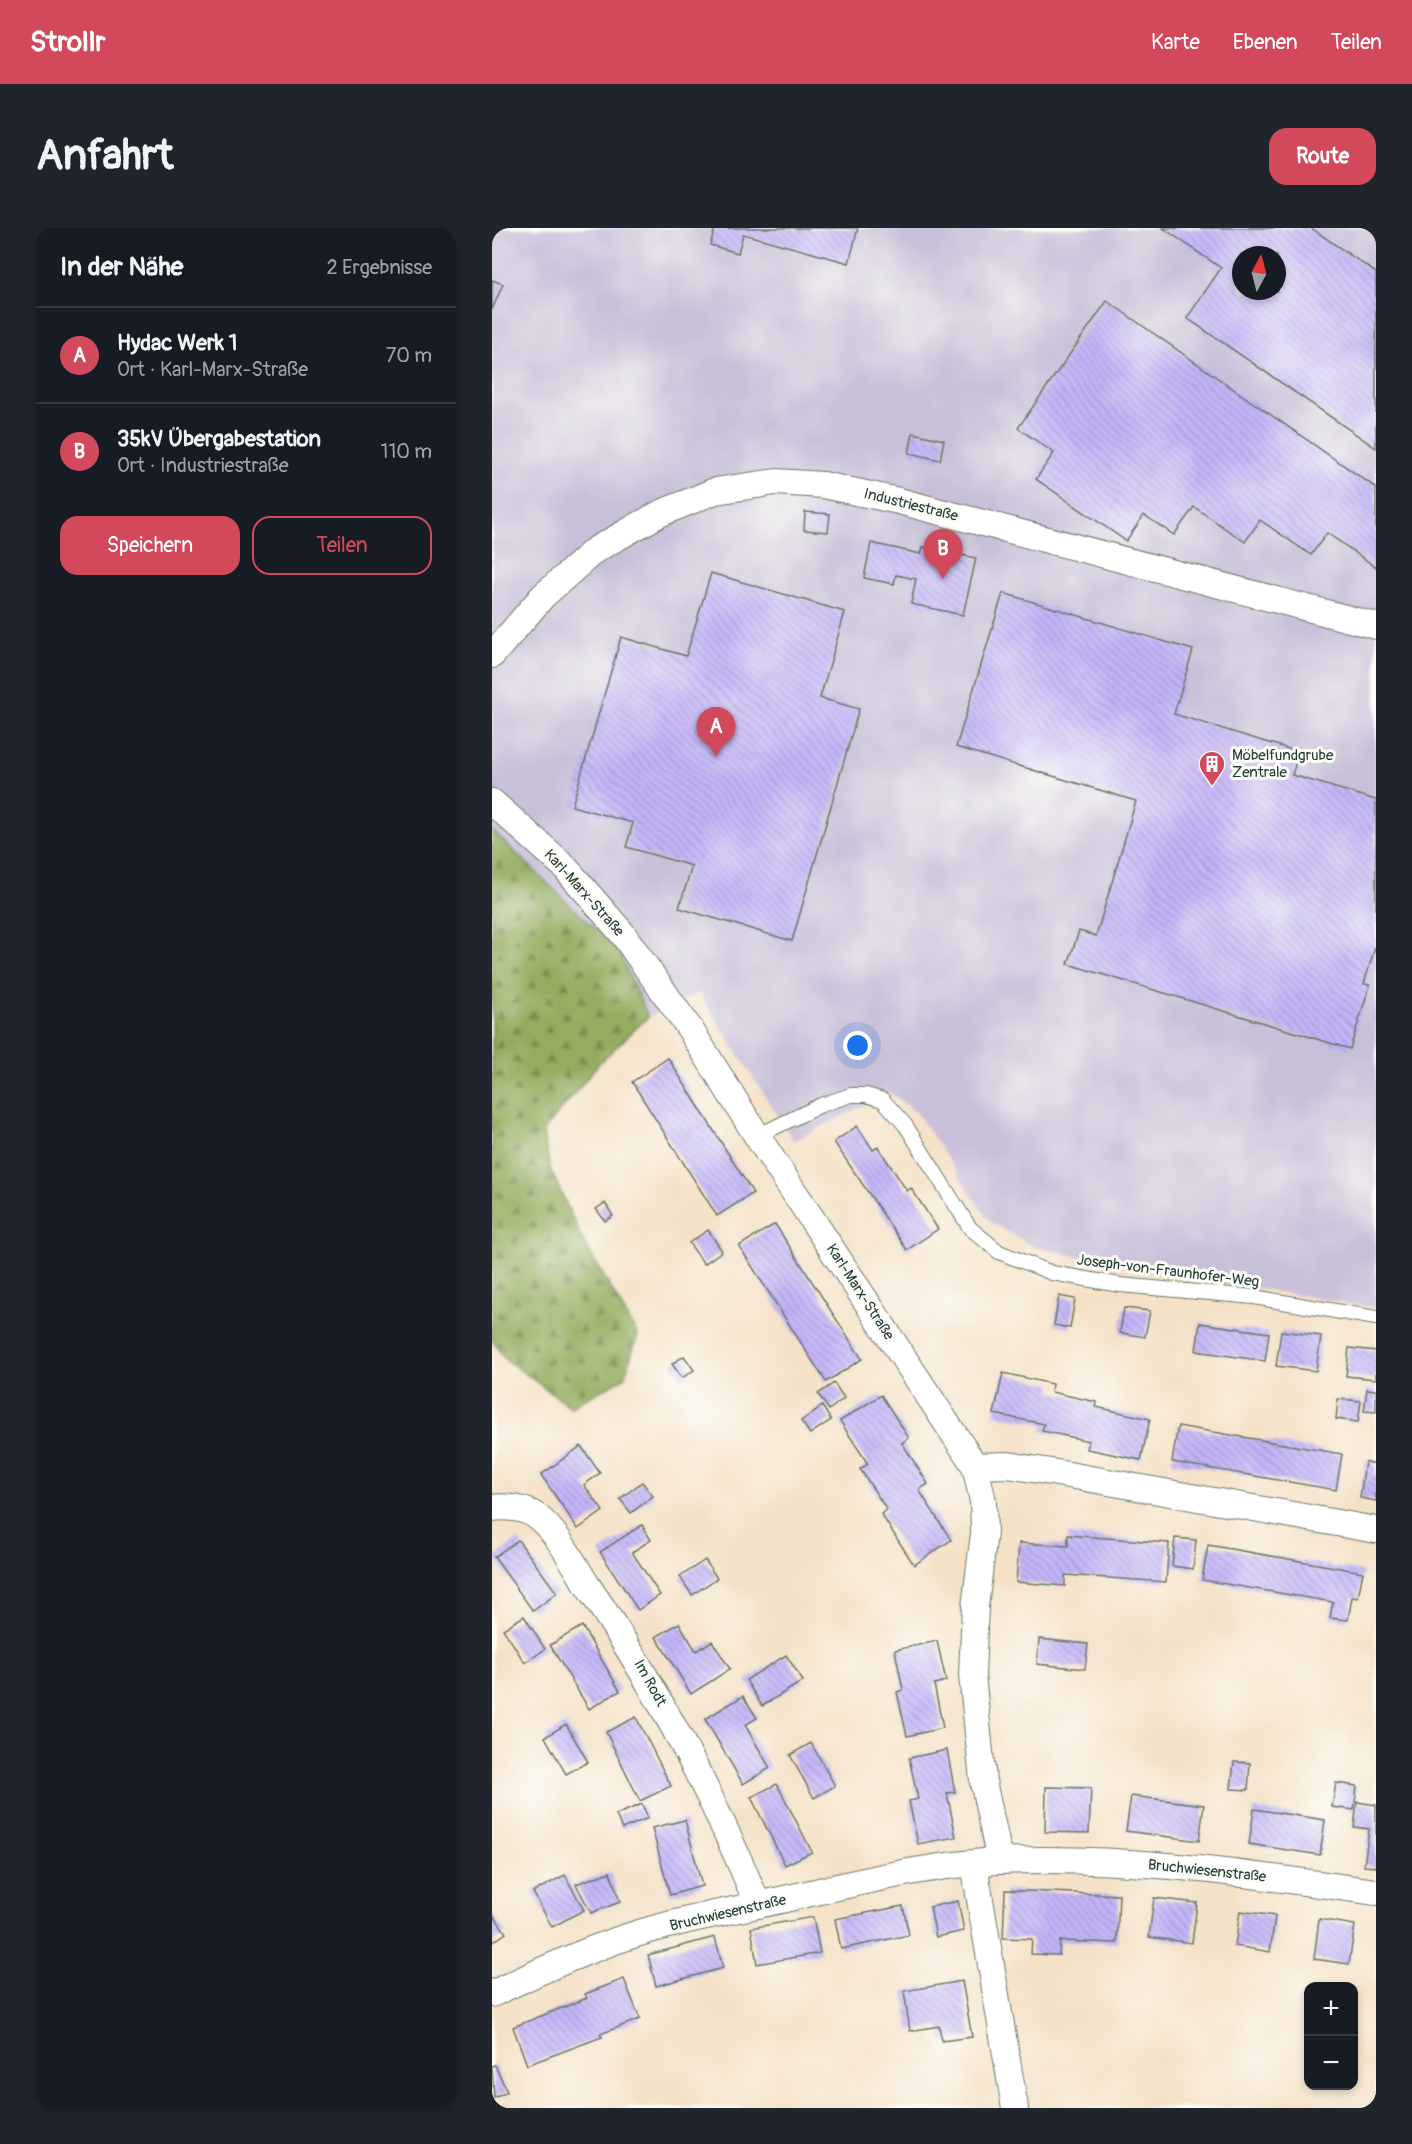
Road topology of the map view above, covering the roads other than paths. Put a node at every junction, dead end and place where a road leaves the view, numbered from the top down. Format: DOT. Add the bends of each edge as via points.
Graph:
graph roads {
  1 [pos="1376,626"];
  2 [pos="492,656"];
  3 [pos="492,802"];
  4 [pos="757,1136"];
  5 [pos="1376,1318"];
  6 [pos="975,1466"];
  7 [pos="492,1508"];
  8 [pos="1376,1530"];
  9 [pos="1000,1861"];
  10 [pos="974,1864"];
  11 [pos="1376,1892"];
  12 [pos="758,1905"];
  13 [pos="492,1994"];
  14 [pos="1015,2108"];
  1 -- 2 [label="street, Industriestraße" via="899,501 824,485 776,482 715,491 659,514 595,550 543,596"];
  3 -- 4 [label="street, Karl-Marx-Straße" via="563,865 622,933 690,1029"];
  4 -- 5 [label="lane, Joseph-von-Fraunhofer-Weg" via="821,1105 851,1095 866,1095 883,1100 906,1126 970,1228 999,1252 1052,1273 1120,1285 1254,1297"];
  4 -- 6 [label="street, Karl-Marx-Straße"];
  6 -- 8 [label="street" via="1008,1465 1049,1471"];
  6 -- 9 [label="street" via="983,1501 984,1533 972,1675 982,1780"];
  7 -- 12 [label="street, Im Rodt" via="516,1509 535,1516 555,1538 634,1654 689,1754"];
  9 -- 10 [label="street, Bruchwiesenstraße"];
  9 -- 11 [label="street, Bruchwiesenstraße" via="1201,1868"];
  10 -- 12 [label="street, Bruchwiesenstraße" via="859,1882"];
  10 -- 14 [label="street"];
  12 -- 13 [label="street, Bruchwiesenstraße" via="606,1944"];
}
